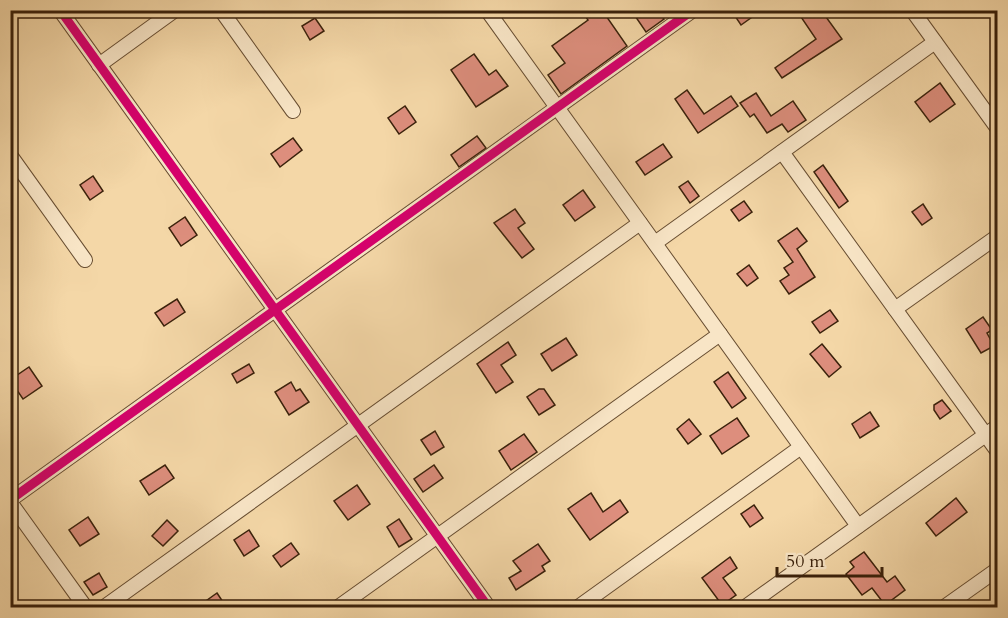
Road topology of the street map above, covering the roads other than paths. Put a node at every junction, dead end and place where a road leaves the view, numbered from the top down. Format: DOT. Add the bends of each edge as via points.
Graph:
graph roads {
  1 [pos="60,10"];
  2 [pos="175,10"];
  3 [pos="221,10"];
  4 [pos="488,10"];
  5 [pos="912,10"];
  6 [pos="689,12"];
  7 [pos="935,42"];
  8 [pos="99,65"];
  9 [pos="558,108"];
  10 [pos="293,111"];
  11 [pos="998,129"];
  12 [pos="782,152"];
  13 [pos="10,155"];
  14 [pos="640,223"];
  15 [pos="998,236"];
  16 [pos="655,243"];
  17 [pos="85,260"];
  18 [pos="895,309"];
  19 [pos="275,310"];
  20 [pos="720,334"];
  21 [pos="358,425"];
  22 [pos="998,426"];
  23 [pos="985,435"];
  24 [pos="801,447"];
  25 [pos="998,452"];
  26 [pos="10,501"];
  27 [pos="858,526"];
  28 [pos="438,536"];
  29 [pos="998,569"];
  30 [pos="86,608"];
  31 [pos="103,608"];
  32 [pos="337,608"];
  33 [pos="489,608"];
  34 [pos="577,608"];
  35 [pos="744,608"];
  36 [pos="944,608"];
  1 -- 8 [label="street"];
  2 -- 8 [label="street"];
  3 -- 10 [label="street"];
  4 -- 9 [label="street"];
  5 -- 7 [label="street"];
  6 -- 9 [label="street"];
  7 -- 11 [label="street"];
  7 -- 12 [label="street"];
  8 -- 19 [label="street"];
  9 -- 14 [label="street"];
  9 -- 19 [label="street"];
  12 -- 16 [label="street"];
  12 -- 18 [label="street"];
  13 -- 17 [label="street"];
  14 -- 16 [label="street"];
  14 -- 21 [label="street"];
  15 -- 18 [label="street"];
  16 -- 20 [label="street"];
  18 -- 23 [label="street"];
  19 -- 21 [label="street"];
  19 -- 26 [label="street"];
  20 -- 24 [label="street"];
  20 -- 28 [label="street"];
  21 -- 28 [label="street"];
  21 -- 31 [label="street"];
  22 -- 23 [label="street"];
  23 -- 25 [label="street"];
  23 -- 27 [label="street"];
  24 -- 27 [label="street"];
  24 -- 34 [label="street"];
  26 -- 30 [label="street"];
  27 -- 35 [label="street"];
  28 -- 32 [label="street"];
  28 -- 33 [label="street"];
  29 -- 36 [label="street"];
}
